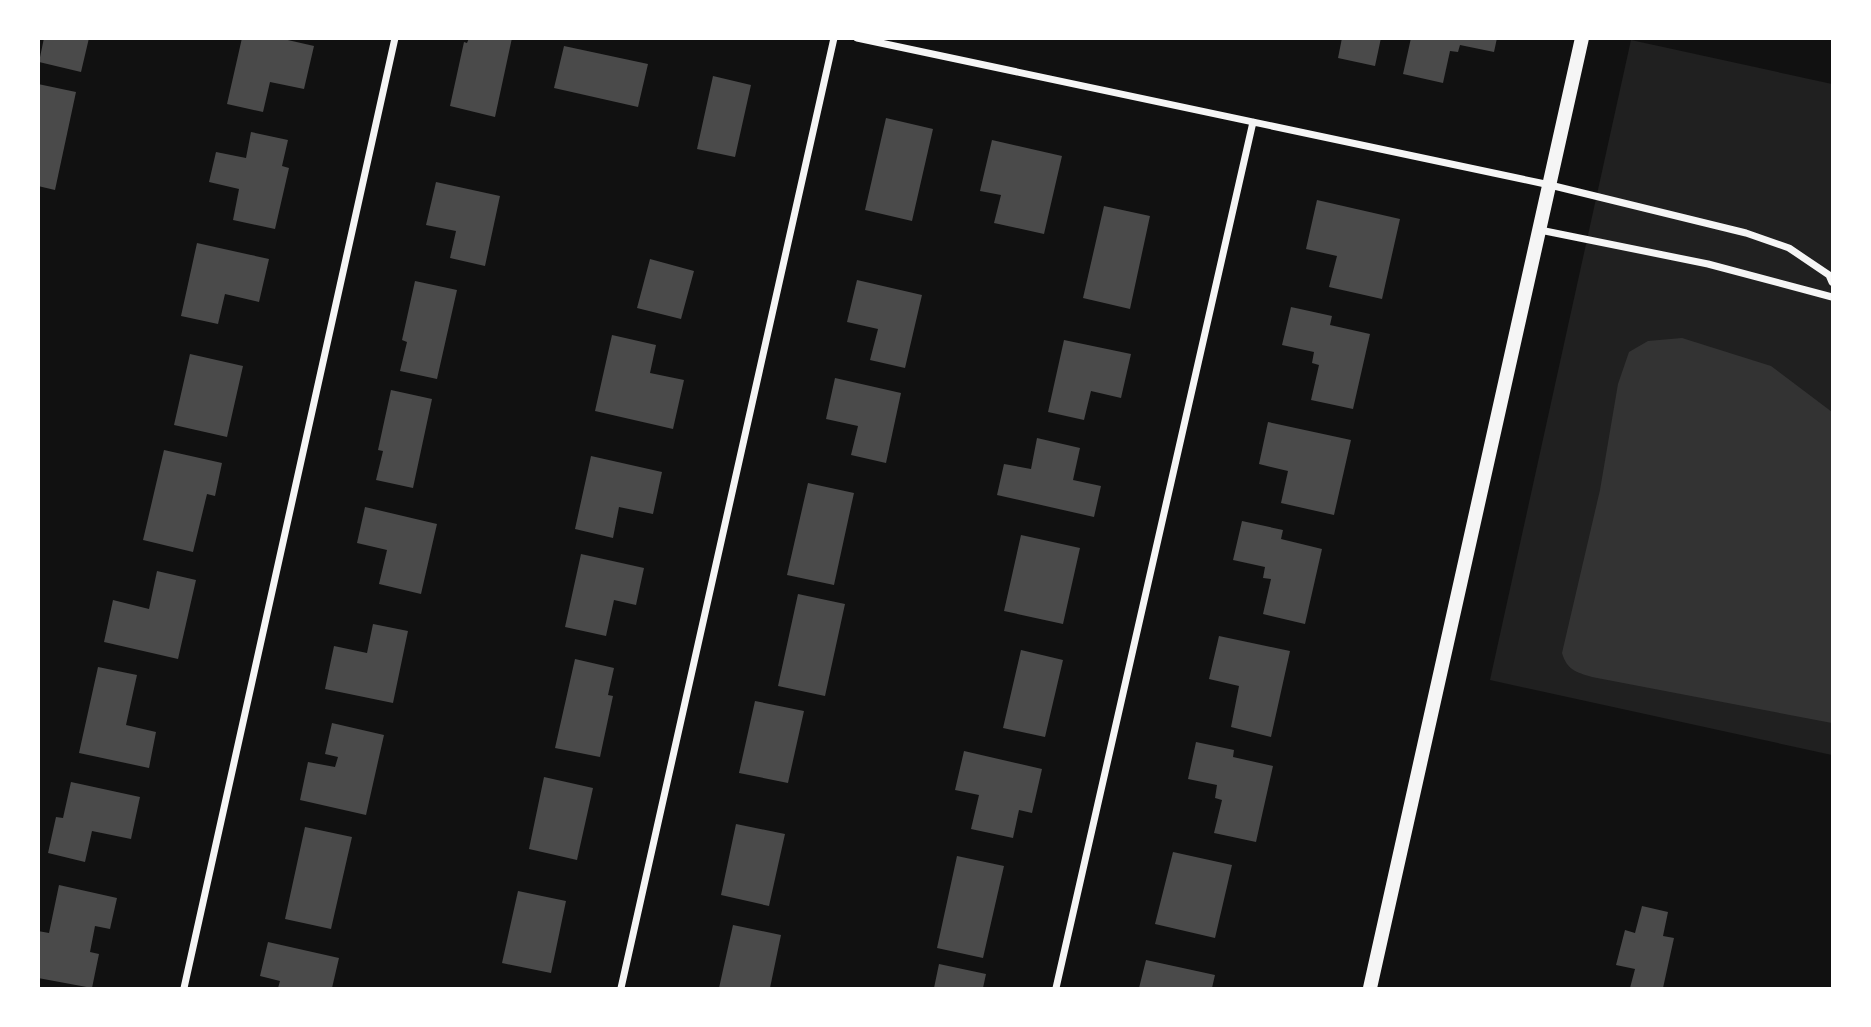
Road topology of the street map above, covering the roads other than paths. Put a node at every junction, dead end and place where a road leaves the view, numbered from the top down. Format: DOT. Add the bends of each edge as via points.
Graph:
graph roads {
  1 [pos="395,38"];
  2 [pos="834,38"];
  3 [pos="857,38"];
  4 [pos="1582,38"];
  5 [pos="1253,122"];
  6 [pos="1550,186"];
  7 [pos="1540,230"];
  8 [pos="1832,282"];
  9 [pos="1832,297"];
  10 [pos="184,989"];
  11 [pos="621,989"];
  12 [pos="1056,989"];
  13 [pos="1370,989"];
  1 -- 10 [label="street"];
  2 -- 11 [label="street"];
  3 -- 5 [label="street"];
  4 -- 6 [label="main road"];
  5 -- 6 [label="street"];
  5 -- 12 [label="street"];
  6 -- 7 [label="main road"];
  6 -- 8 [label="street" via="1746,233 1789,248 1829,275"];
  7 -- 9 [label="street" via="1708,264"];
  7 -- 13 [label="main road"];
}
